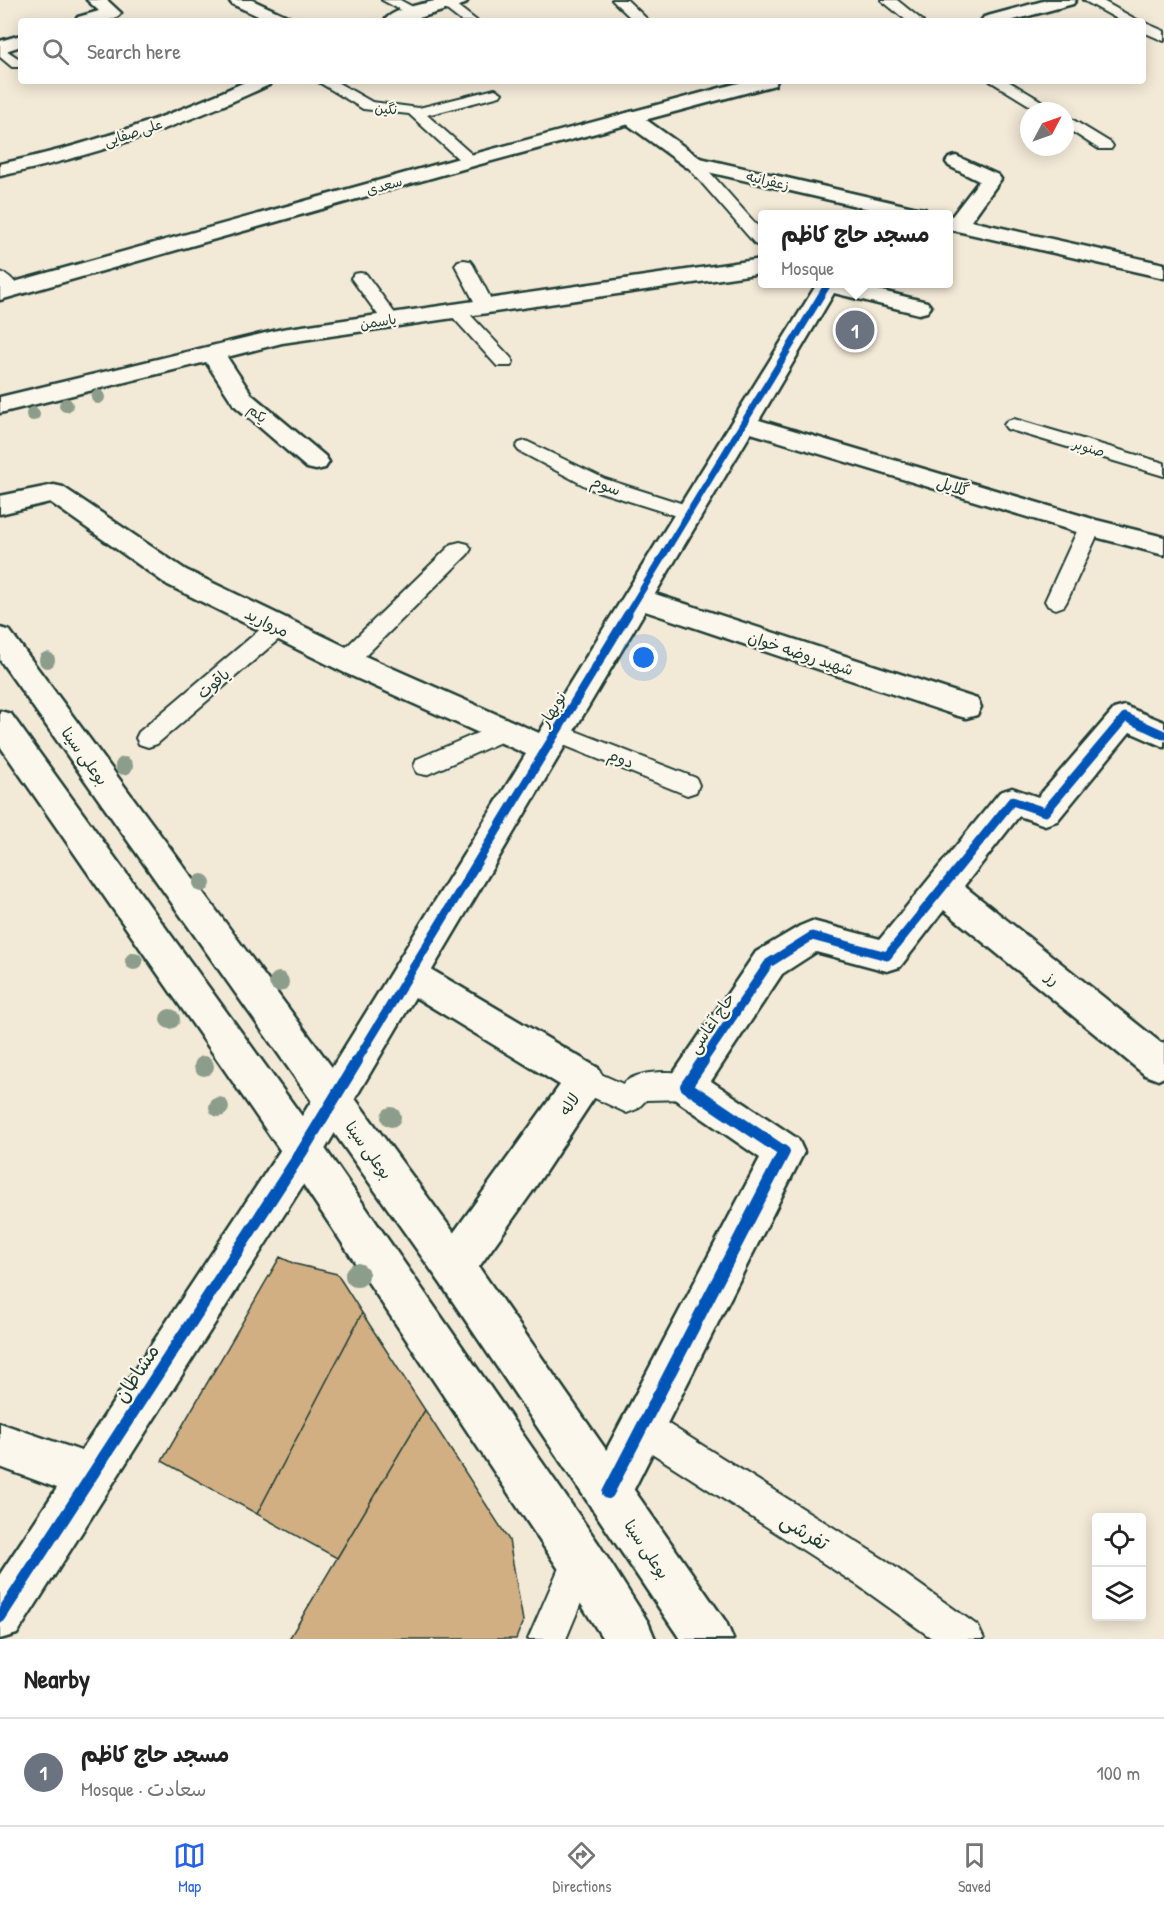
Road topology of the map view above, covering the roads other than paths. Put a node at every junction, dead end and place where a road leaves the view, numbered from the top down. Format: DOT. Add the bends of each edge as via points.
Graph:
graph roads {
  1 [pos="96,0"];
  2 [pos="237,0"];
  3 [pos="389,0"];
  4 [pos="619,0"];
  5 [pos="888,0"];
  6 [pos="1067,0"];
  7 [pos="1090,0"];
  8 [pos="452,2"];
  9 [pos="415,12"];
  10 [pos="94,18"];
  11 [pos="276,18"];
  12 [pos="400,18"];
  13 [pos="467,18"];
  14 [pos="639,18"];
  15 [pos="912,18"];
  16 [pos="1001,18"];
  17 [pos="1126,18"];
  18 [pos="1146,28"];
  19 [pos="1164,37"];
  20 [pos="18,41"];
  21 [pos="0,48"];
  22 [pos="17,64"];
  23 [pos="256,84"];
  24 [pos="329,84"];
  25 [pos="757,84"];
  26 [pos="1002,84"];
  27 [pos="495,93"];
  28 [pos="1034,102"];
  29 [pos="417,113"];
  30 [pos="631,118"];
  31 [pos="1074,126"];
  32 [pos="1105,146"];
  33 [pos="470,161"];
  34 [pos="956,162"];
  35 [pos="693,163"];
  36 [pos="0,170"];
  37 [pos="873,210"];
  38 [pos="953,223"];
  39 [pos="758,236"];
  40 [pos="464,265"];
  41 [pos="758,267"];
  42 [pos="1164,272"];
  43 [pos="360,278"];
  44 [pos="4,287"];
  45 [pos="826,288"];
  46 [pos="844,288"];
  47 [pos="485,305"];
  48 [pos="919,307"];
  49 [pos="455,309"];
  50 [pos="390,319"];
  51 [pos="213,353"];
  52 [pos="504,362"];
  53 [pos="0,405"];
  54 [pos="743,423"];
  55 [pos="1014,425"];
  56 [pos="526,447"];
  57 [pos="316,462"];
  58 [pos="1164,470"];
  59 [pos="0,505"];
  60 [pos="689,513"];
  61 [pos="1090,527"];
  62 [pos="1164,546"];
  63 [pos="460,549"];
  64 [pos="637,598"];
  65 [pos="1056,601"];
  66 [pos="278,627"];
  67 [pos="0,638"];
  68 [pos="347,660"];
  69 [pos="966,707"];
  70 [pos="0,722"];
  71 [pos="502,731"];
  72 [pos="1164,735"];
  73 [pos="148,738"];
  74 [pos="550,740"];
  75 [pos="426,766"];
  76 [pos="687,785"];
  77 [pos="942,888"];
  78 [pos="408,974"];
  79 [pos="1164,1059"];
  80 [pos="585,1080"];
  81 [pos="686,1086"];
  82 [pos="332,1100"];
  83 [pos="303,1150"];
  84 [pos="454,1267"];
  85 [pos="642,1427"];
  86 [pos="0,1445"];
  87 [pos="90,1477"];
  88 [pos="608,1493"];
  89 [pos="581,1560"];
  90 [pos="0,1617"];
  91 [pos="547,1639"];
  92 [pos="631,1639"];
  93 [pos="709,1639"];
  94 [pos="965,1639"];
  1 -- 10 [label="street" via="112,13"];
  2 -- 11 [label="street"];
  3 -- 9 [label="lane"];
  4 -- 14 [label="lane"];
  5 -- 15 [label="lane"];
  6 -- 16 [label="street"];
  7 -- 17 [label="lane"];
  8 -- 9 [label="street"];
  8 -- 13 [label="lane"];
  9 -- 12 [label="street"];
  18 -- 19 [label="lane"];
  20 -- 21 [label="street"];
  21 -- 22 [label="lane"];
  23 -- 36 [label="street, علی صفایی" via="200,111 44,162"];
  24 -- 29 [label="lane, نگین" via="368,106"];
  25 -- 30 [label="street, سعدی"];
  26 -- 28 [label="lane"];
  27 -- 29 [label="lane"];
  29 -- 33 [label="lane, نگین"];
  30 -- 33 [label="street, سعدی"];
  30 -- 35 [label="street, زعفرانیه"];
  31 -- 32 [label="lane"];
  33 -- 44 [label="street, سعدی"];
  34 -- 38 [label="street" via="991,179"];
  35 -- 37 [label="street, زعفرانیه"];
  35 -- 39 [label="lane"];
  38 -- 42 [label="street"];
  40 -- 47 [label="lane"];
  41 -- 47 [label="street, یاسمن"];
  43 -- 50 [label="lane"];
  45 -- 54 [label="street, نوبهار"];
  46 -- 48 [label="street"];
  47 -- 49 [label="street, یاسمن"];
  49 -- 50 [label="street, یاسمن"];
  49 -- 52 [label="lane"];
  50 -- 51 [label="street, یاسمن" via="282,336"];
  51 -- 53 [label="street, یاسمن"];
  51 -- 57 [label="street, یکم" via="243,400"];
  54 -- 60 [label="street, نوبهار"];
  54 -- 61 [label="street, گلایل"];
  55 -- 58 [label="lane, صنوبر"];
  56 -- 60 [label="lane, سوم" via="598,484"];
  59 -- 66 [label="street, مروارید" via="54,493 176,577"];
  60 -- 64 [label="street, نوبهار"];
  61 -- 62 [label="street, گلایل"];
  61 -- 65 [label="lane"];
  63 -- 68 [label="lane"];
  64 -- 69 [label="street, شهید روضه خوان"];
  64 -- 74 [label="street, نوبهار"];
  66 -- 68 [label="street, مروارید"];
  66 -- 73 [label="lane, یاقوت"];
  67 -- 82 [label="street, بوعلی سینا"];
  68 -- 71 [label="street, مروارید"];
  70 -- 83 [label="street"];
  71 -- 74 [label="street, مروارید"];
  71 -- 75 [label="lane"];
  72 -- 77 [label="street, حاج آغاسی" via="1125,717 1045,812 1012,801"];
  74 -- 76 [label="lane, دوم"];
  74 -- 78 [label="street, نوبهار"];
  77 -- 79 [label="street, رز" via="1158,1063"];
  77 -- 81 [label="street, حاج آغاسی" via="887,956 812,936 770,963"];
  78 -- 80 [label="street, لاله"];
  78 -- 82 [label="street, نوبهار"];
  80 -- 81 [label="lane" via="627,1100 639,1087"];
  80 -- 84 [label="street, لاله"];
  81 -- 85 [label="street" via="784,1152"];
  82 -- 83 [label="street, نوبهار"];
  82 -- 84 [label="street, بوعلی سینا"];
  83 -- 87 [label="street, مشاطان"];
  83 -- 89 [label="street"];
  84 -- 88 [label="street, بوعلی سینا"];
  85 -- 88 [label="street"];
  85 -- 94 [label="lane, تفرشی" via="873,1573"];
  86 -- 87 [label="street"];
  87 -- 90 [label="street, مشاطان"];
  88 -- 93 [label="street, بوعلی سینا"];
  89 -- 91 [label="lane"];
  89 -- 92 [label="street"];
}
